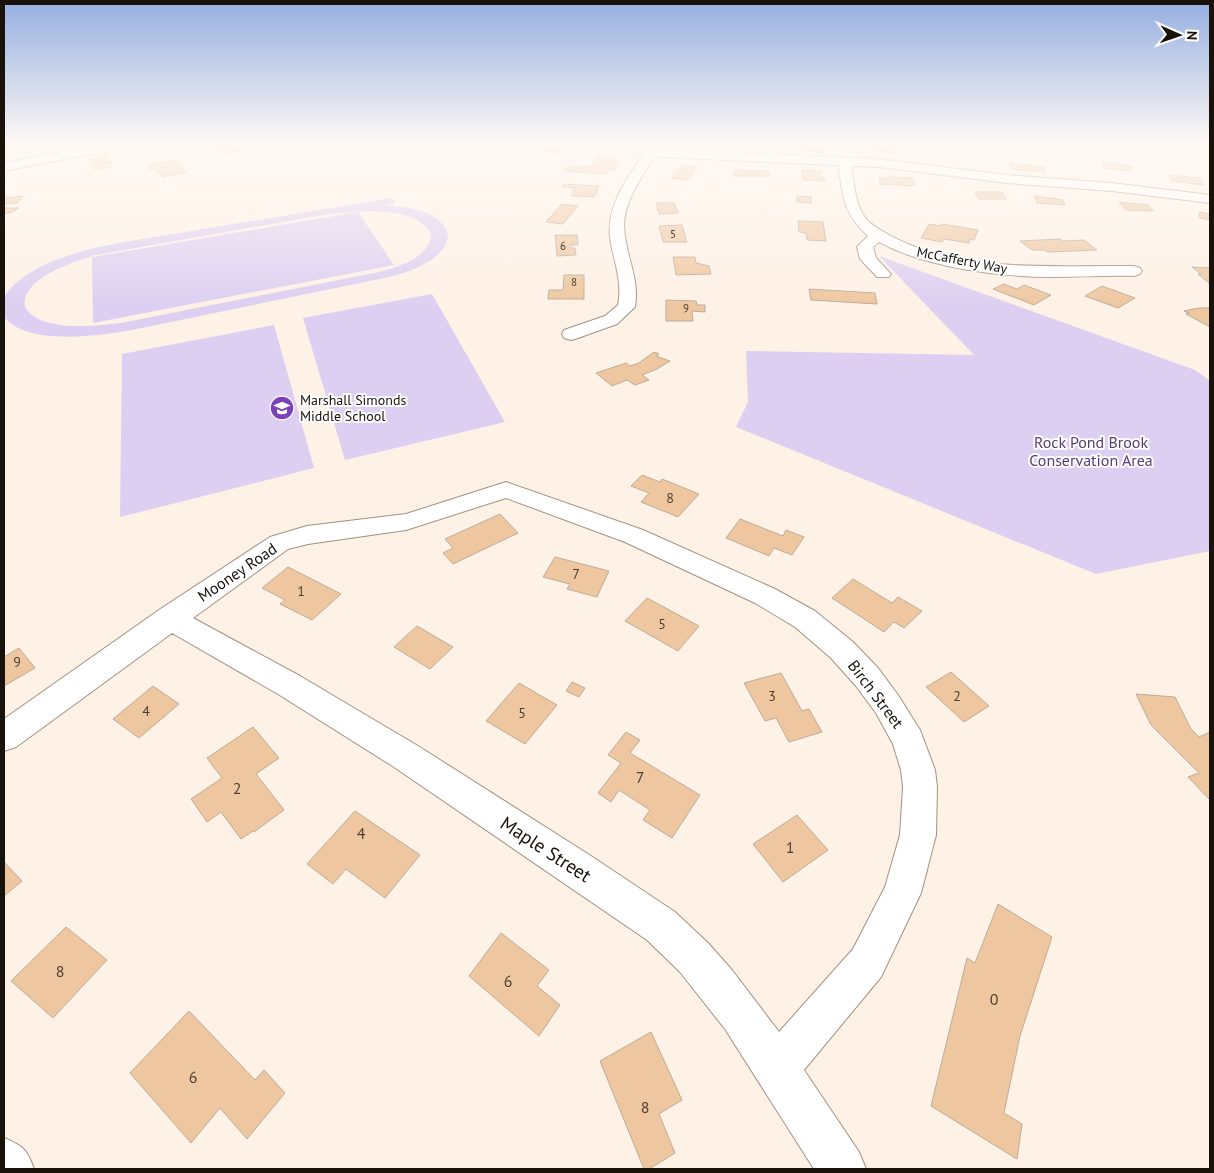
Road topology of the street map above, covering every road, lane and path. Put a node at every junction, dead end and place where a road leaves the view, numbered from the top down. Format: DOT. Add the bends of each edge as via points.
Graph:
graph roads {
  1 [pos="626,198"];
  2 [pos="852,198"];
  3 [pos="878,236"];
  4 [pos="1134,271"];
  5 [pos="883,274"];
  6 [pos="571,334"];
  7 [pos="506,490"];
  8 [pos="169,618"];
  9 [pos="4,737"];
  10 [pos="776,1067"];
  11 [pos="4,1162"];
  12 [pos="10,1169"];
  13 [pos="842,1169"];
  1 -- 6 [label="street" via="618,218 618,236 628,287 626,307 611,320"];
  2 -- 3 [label="street, McCafferty Way" via="856,216"];
  3 -- 4 [label="street, McCafferty Way" via="923,254 1008,269"];
  3 -- 5 [label="street" via="868,241 865,247 868,259"];
  7 -- 8 [label="street, Mooney Road" via="406,522 307,535 280,543"];
  7 -- 10 [label="street, Birch Street" via="634,536 792,610 855,663 887,704 908,740 918,770 920,807 918,835 902,894 867,963"];
  8 -- 9 [label="street, Mooney Road"];
  8 -- 10 [label="street, Maple Street" via="279,678 400,753 635,907 668,932 713,981"];
  10 -- 13 [label="street, Maple Street"];
  11 -- 12 [label="street"];
}
